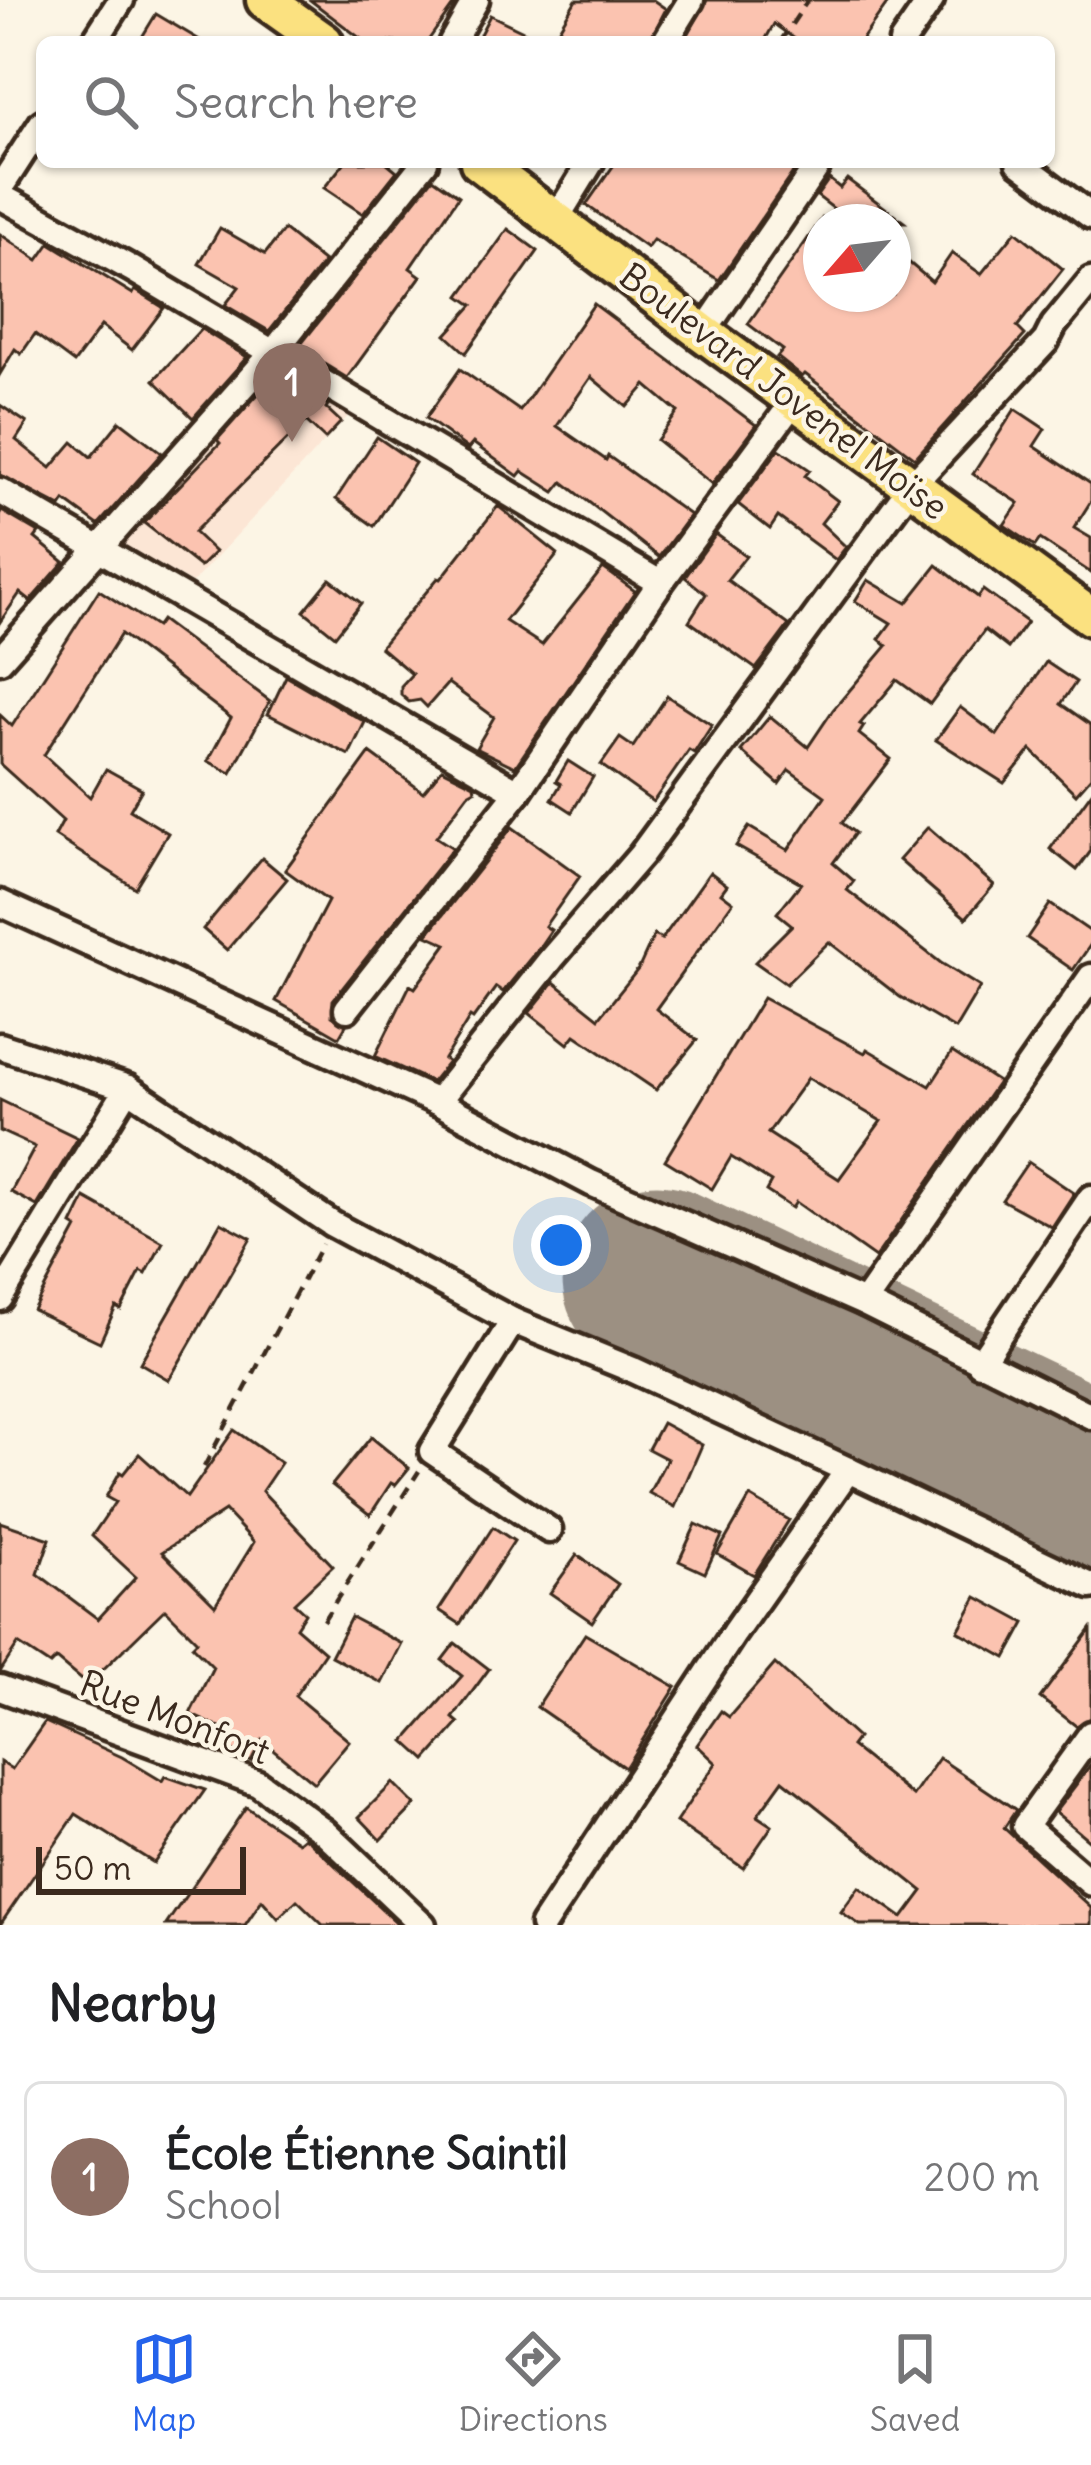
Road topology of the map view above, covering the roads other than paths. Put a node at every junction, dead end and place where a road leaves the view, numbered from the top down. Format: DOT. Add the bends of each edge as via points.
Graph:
graph roads {
  1 [pos="121,0"];
  2 [pos="265,0"];
  3 [pos="476,0"];
  4 [pos="691,0"];
  5 [pos="931,0"];
  6 [pos="98,36"];
  7 [pos="316,36"];
  8 [pos="455,36"];
  9 [pos="669,36"];
  10 [pos="906,36"];
  11 [pos="36,133"];
  12 [pos="420,168"];
  13 [pos="487,168"];
  14 [pos="587,168"];
  15 [pos="816,168"];
  16 [pos="1027,168"];
  17 [pos="0,192"];
  18 [pos="1091,216"];
  19 [pos="556,219"];
  20 [pos="1091,280"];
  21 [pos="703,332"];
  22 [pos="272,354"];
  23 [pos="794,401"];
  24 [pos="911,486"];
  25 [pos="0,491"];
  26 [pos="100,549"];
  27 [pos="660,583"];
  28 [pos="1091,617"];
  29 [pos="0,660"];
  30 [pos="518,792"];
  31 [pos="0,903"];
  32 [pos="1091,977"];
  33 [pos="347,1009"];
  34 [pos="0,1046"];
  35 [pos="128,1088"];
  36 [pos="437,1102"];
  37 [pos="1091,1198"];
  38 [pos="0,1298"];
  39 [pos="864,1303"];
  40 [pos="514,1322"];
  41 [pos="980,1363"];
  42 [pos="1091,1416"];
  43 [pos="848,1469"];
  44 [pos="549,1530"];
  45 [pos="1091,1586"];
  46 [pos="0,1688"];
  47 [pos="1091,1734"];
  48 [pos="1091,1883"];
  49 [pos="423,1925"];
  50 [pos="543,1925"];
  1 -- 6 [label="street"];
  2 -- 7 [label="main road"];
  3 -- 8 [label="street"];
  4 -- 9 [label="street"];
  5 -- 10 [label="street"];
  11 -- 17 [label="street"];
  12 -- 22 [label="street"];
  13 -- 19 [label="main road, Boulevard Jovenel Moïse"];
  14 -- 19 [label="street"];
  15 -- 21 [label="street"];
  16 -- 18 [label="street"];
  17 -- 22 [label="street"];
  19 -- 21 [label="main road, Boulevard Jovenel Moïse"];
  20 -- 24 [label="street" via="1046,341"];
  21 -- 23 [label="main road, Boulevard Jovenel Moïse"];
  22 -- 26 [label="street"];
  22 -- 27 [label="street"];
  23 -- 24 [label="main road, Boulevard Jovenel Moïse"];
  23 -- 27 [label="street"];
  24 -- 28 [label="main road, Boulevard Jovenel Moïse"];
  24 -- 36 [label="street" via="641,855"];
  25 -- 26 [label="street"];
  26 -- 29 [label="street"];
  26 -- 30 [label="street"];
  27 -- 30 [label="street"];
  30 -- 33 [label="street"];
  31 -- 36 [label="street"];
  32 -- 39 [label="street"];
  34 -- 35 [label="street"];
  35 -- 38 [label="street"];
  35 -- 40 [label="street" via="332,1224"];
  36 -- 39 [label="street" via="591,1183"];
  37 -- 41 [label="street"];
  39 -- 41 [label="street"];
  40 -- 43 [label="street"];
  40 -- 44 [label="street" via="432,1451"];
  41 -- 42 [label="street"];
  43 -- 45 [label="street"];
  43 -- 50 [label="street"];
  46 -- 49 [label="street, Rue Monfort" via="258,1783 324,1831"];
  47 -- 48 [label="street" via="1025,1826"];
}
